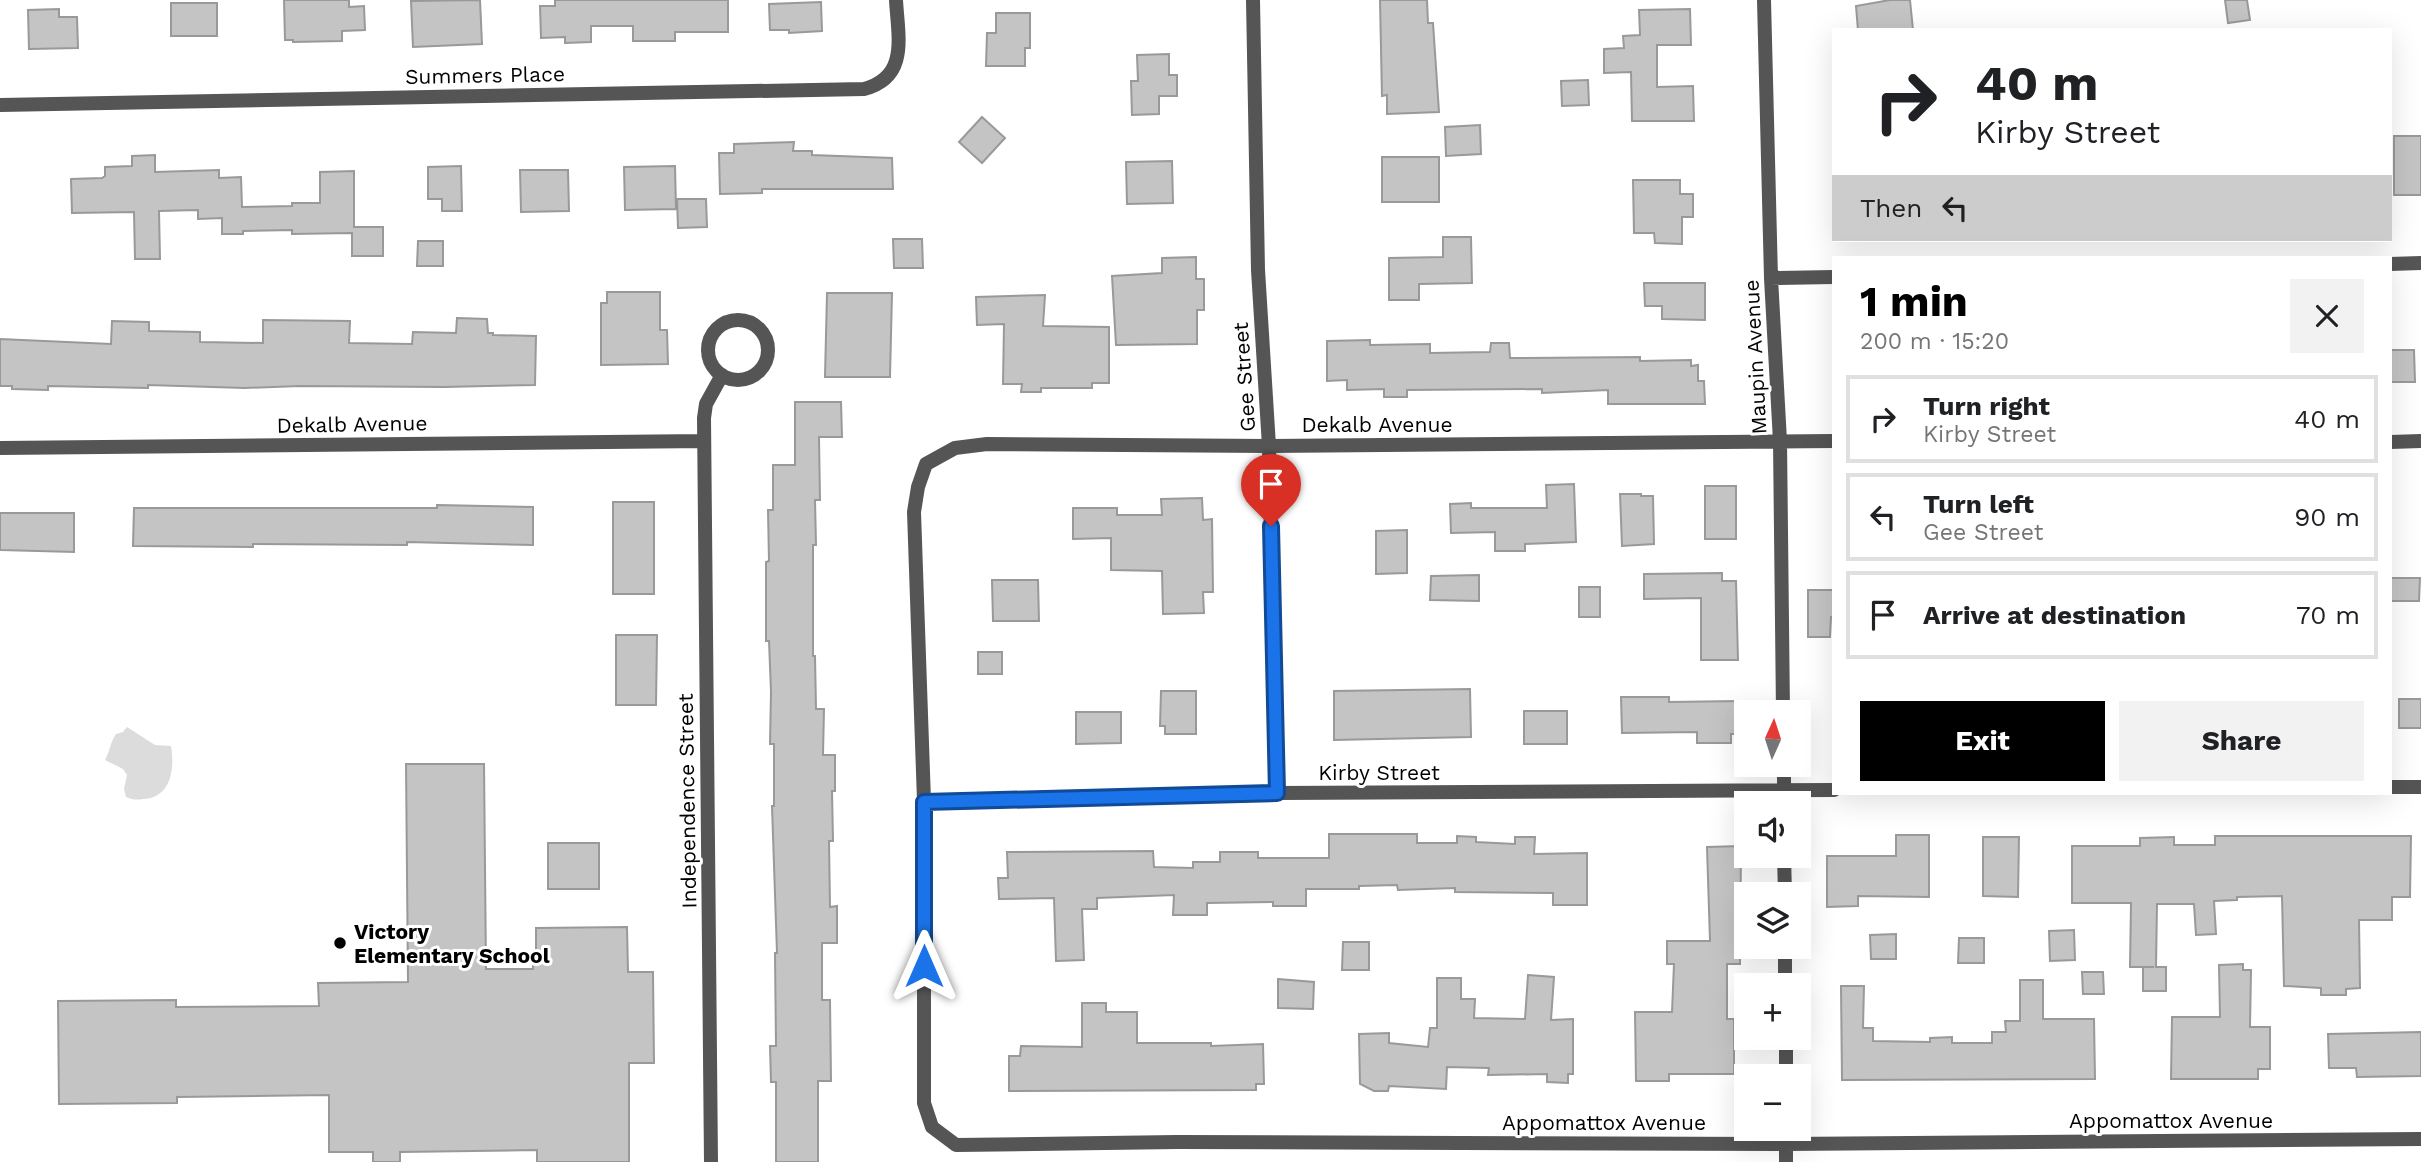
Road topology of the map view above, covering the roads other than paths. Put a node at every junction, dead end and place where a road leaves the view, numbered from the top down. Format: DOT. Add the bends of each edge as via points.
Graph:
graph roads {
  1 [pos="897,0"];
  2 [pos="1253,0"];
  3 [pos="1765,0"];
  4 [pos="0,105"];
  5 [pos="2421,263"];
  6 [pos="2392,264"];
  7 [pos="1832,277"];
  8 [pos="1771,278"];
  9 [pos="722,375"];
  10 [pos="704,440"];
  11 [pos="1780,441"];
  12 [pos="1832,441"];
  13 [pos="2392,442"];
  14 [pos="2421,442"];
  15 [pos="1269,446"];
  16 [pos="0,448"];
  17 [pos="1783,700"];
  18 [pos="2392,787"];
  19 [pos="2421,787"];
  20 [pos="1832,790"];
  21 [pos="1277,793"];
  22 [pos="1811,793"];
  23 [pos="1734,797"];
  24 [pos="924,802"];
  25 [pos="1811,1136"];
  26 [pos="1734,1137"];
  27 [pos="2421,1139"];
  28 [pos="1786,1141"];
  29 [pos="711,1162"];
  30 [pos="1786,1162"];
  1 -- 4 [label="street, Summers Place" via="896,66 878,85 864,89"];
  2 -- 15 [label="street, Gee Street" via="1258,270"];
  3 -- 8 [label="street, Maupin Avenue"];
  5 -- 6 [label="street"];
  7 -- 8 [label="street"];
  8 -- 11 [label="street, Maupin Avenue"];
  9 -- 9 [label="street" via="742,379 760,370 766,341 753,324 733,320 715,330 709,359"];
  9 -- 10 [label="street, Independence Street" via="706,404"];
  10 -- 16 [label="street, Dekalb Avenue"];
  10 -- 29 [label="street, Independence Street"];
  11 -- 12 [label="street, Dekalb Avenue"];
  11 -- 15 [label="street, Dekalb Avenue"];
  11 -- 17 [label="street, Maupin Avenue"];
  13 -- 14 [label="street"];
  15 -- 21 [label="street, Gee Street"];
  15 -- 24 [label="street, Dekalb Avenue" via="987,444 954,448 926,464 914,512"];
  18 -- 19 [label="street"];
  20 -- 22 [label="street, Kirby Street"];
  21 -- 23 [label="street, Kirby Street"];
  21 -- 24 [label="street, Kirby Street"];
  24 -- 26 [label="street, Appomattox Avenue" via="924,1103 932,1127 956,1145"];
  25 -- 27 [label="street, Appomattox Avenue"];
  28 -- 30 [label="street"];
}
